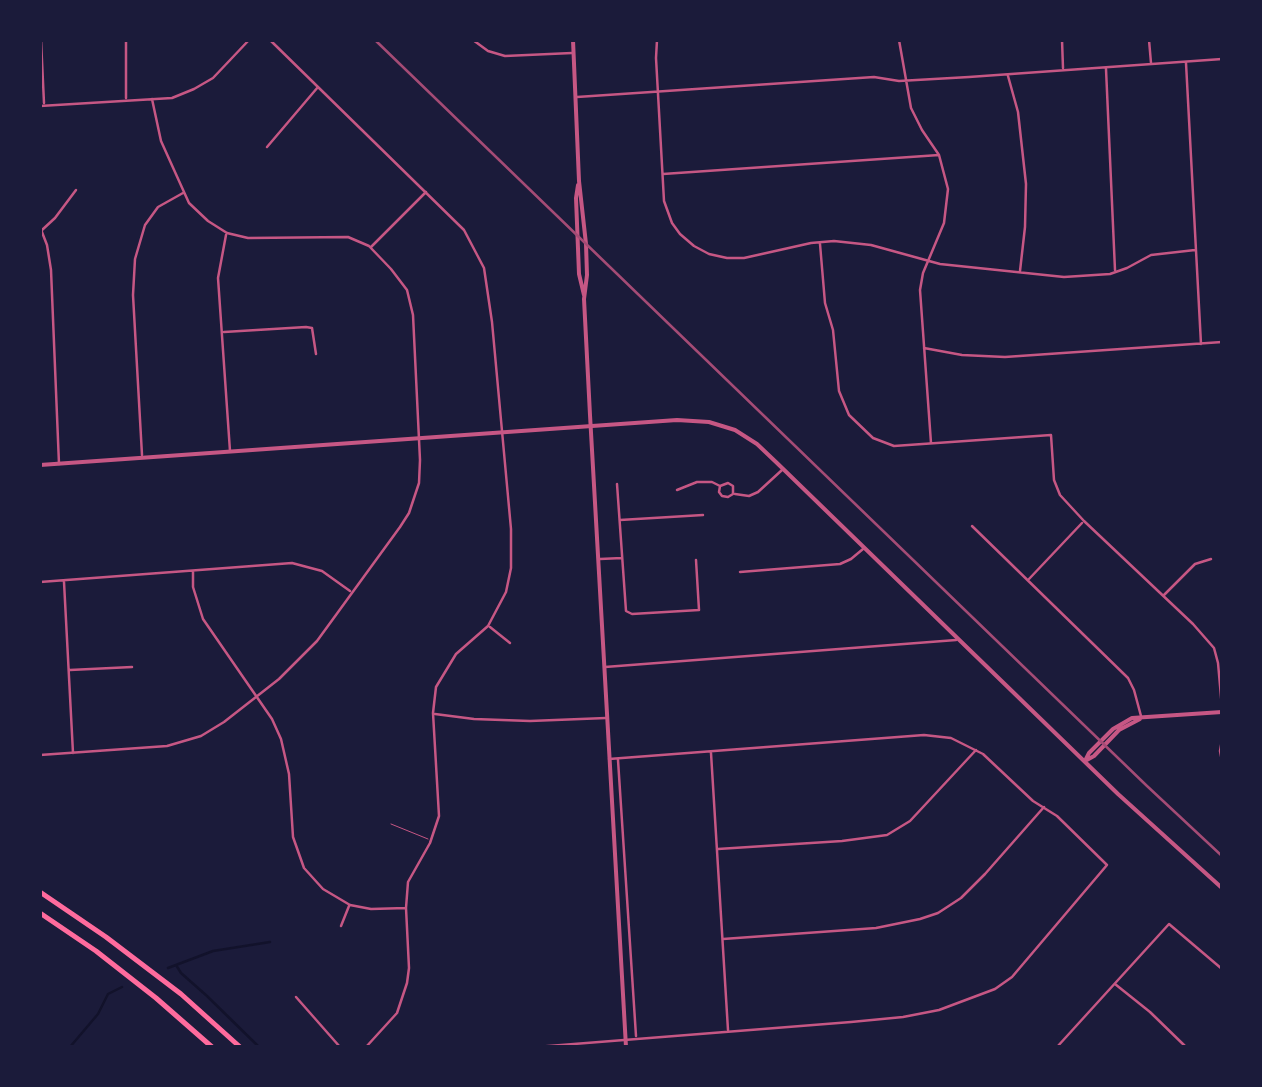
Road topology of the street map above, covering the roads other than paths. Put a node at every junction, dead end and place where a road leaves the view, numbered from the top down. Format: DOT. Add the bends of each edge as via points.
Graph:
graph roads {
  1 [pos="41,40"];
  2 [pos="126,40"];
  3 [pos="249,40"];
  4 [pos="270,40"];
  5 [pos="473,40"];
  6 [pos="572,40"];
  7 [pos="658,40"];
  8 [pos="899,40"];
  9 [pos="1062,40"];
  10 [pos="1149,40"];
  11 [pos="573,53"];
  12 [pos="1222,58"];
  13 [pos="1186,62"];
  14 [pos="1151,64"];
  15 [pos="1106,67"];
  16 [pos="1064,70"];
  17 [pos="1007,75"];
  18 [pos="907,81"];
  19 [pos="318,87"];
  20 [pos="658,92"];
  21 [pos="575,97"];
  22 [pos="152,99"];
  23 [pos="126,101"];
  24 [pos="42,106"];
  25 [pos="267,147"];
  26 [pos="939,156"];
  27 [pos="661,174"];
  28 [pos="76,190"];
  29 [pos="184,192"];
  30 [pos="426,192"];
  31 [pos="41,229"];
  32 [pos="226,233"];
  33 [pos="820,242"];
  34 [pos="370,248"];
  35 [pos="1195,250"];
  36 [pos="928,262"];
  37 [pos="1020,272"];
  38 [pos="1115,272"];
  39 [pos="222,332"];
  40 [pos="1222,342"];
  41 [pos="1201,344"];
  42 [pos="922,348"];
  43 [pos="316,354"];
  44 [pos="590,427"];
  45 [pos="501,434"];
  46 [pos="419,439"];
  47 [pos="931,444"];
  48 [pos="230,452"];
  49 [pos="142,458"];
  50 [pos="59,464"];
  51 [pos="40,465"];
  52 [pos="783,468"];
  53 [pos="616,484"];
  54 [pos="720,486"];
  55 [pos="677,490"];
  56 [pos="733,494"];
  57 [pos="703,515"];
  58 [pos="619,520"];
  59 [pos="1084,522"];
  60 [pos="972,526"];
  61 [pos="864,548"];
  62 [pos="622,558"];
  63 [pos="598,559"];
  64 [pos="1211,559"];
  65 [pos="696,560"];
  66 [pos="193,571"];
  67 [pos="740,572"];
  68 [pos="64,580"];
  69 [pos="1028,580"];
  70 [pos="40,582"];
  71 [pos="353,593"];
  72 [pos="1163,596"];
  73 [pos="488,626"];
  74 [pos="960,639"];
  75 [pos="510,643"];
  76 [pos="132,666"];
  77 [pos="604,668"];
  78 [pos="68,670"];
  79 [pos="256,697"];
  80 [pos="1222,710"];
  81 [pos="434,714"];
  82 [pos="606,718"];
  83 [pos="1141,718"];
  84 [pos="1222,740"];
  85 [pos="976,749"];
  86 [pos="711,752"];
  87 [pos="73,753"];
  88 [pos="40,755"];
  89 [pos="618,758"];
  90 [pos="609,759"];
  91 [pos="1085,761"];
  92 [pos="1222,761"];
  93 [pos="1044,807"];
  94 [pos="391,824"];
  95 [pos="431,840"];
  96 [pos="718,849"];
  97 [pos="1222,888"];
  98 [pos="40,892"];
  99 [pos="350,905"];
  100 [pos="406,908"];
  101 [pos="40,913"];
  102 [pos="342,926"];
  103 [pos="722,939"];
  104 [pos="1222,969"];
  105 [pos="1114,984"];
  106 [pos="296,998"];
  107 [pos="728,1030"];
  108 [pos="636,1038"];
  109 [pos="625,1039"];
  110 [pos="1061,1046"];
  111 [pos="212,1047"];
  112 [pos="240,1047"];
  113 [pos="340,1047"];
  114 [pos="366,1047"];
  115 [pos="536,1047"];
  116 [pos="626,1047"];
  117 [pos="1186,1047"];
  1 -- 24 [label="street"];
  2 -- 23 [label="street"];
  3 -- 22 [label="street" via="194,90"];
  4 -- 19 [label="street"];
  5 -- 11 [label="street" via="505,56"];
  6 -- 11 [label="street"];
  7 -- 20 [label="street"];
  8 -- 18 [label="street"];
  9 -- 16 [label="street"];
  10 -- 14 [label="street"];
  11 -- 21 [label="street"];
  12 -- 13 [label="street"];
  13 -- 14 [label="street"];
  13 -- 35 [label="street"];
  14 -- 15 [label="street"];
  15 -- 16 [label="street"];
  15 -- 38 [label="street"];
  16 -- 17 [label="street"];
  17 -- 18 [label="street"];
  17 -- 37 [label="street" via="1026,184"];
  18 -- 20 [label="street" via="874,77"];
  18 -- 26 [label="street" via="911,108"];
  19 -- 25 [label="street"];
  19 -- 30 [label="street"];
  20 -- 21 [label="street"];
  20 -- 27 [label="street"];
  21 -- 44 [label="street"];
  22 -- 23 [label="street"];
  22 -- 29 [label="street" via="161,141"];
  23 -- 24 [label="street"];
  26 -- 27 [label="street"];
  26 -- 36 [label="street" via="947,206"];
  27 -- 33 [label="street" via="672,223 714,256 739,258"];
  28 -- 31 [label="street"];
  29 -- 32 [label="street"];
  29 -- 49 [label="street" via="158,207 135,259"];
  30 -- 34 [label="street"];
  30 -- 45 [label="street" via="464,230 484,268"];
  31 -- 50 [label="street" via="51,270"];
  32 -- 34 [label="street" via="348,237"];
  32 -- 39 [label="street" via="218,278"];
  33 -- 36 [label="street" via="870,245"];
  33 -- 47 [label="street" via="839,391 849,414 876,440"];
  34 -- 46 [label="street" via="407,290"];
  35 -- 38 [label="street" via="1151,254"];
  35 -- 41 [label="street"];
  36 -- 37 [label="street"];
  36 -- 42 [label="street" via="920,290"];
  37 -- 38 [label="street"];
  39 -- 43 [label="street" via="312,328"];
  39 -- 48 [label="street"];
  40 -- 41 [label="street"];
  41 -- 42 [label="street" via="1005,357"];
  42 -- 47 [label="street"];
  44 -- 45 [label="street"];
  44 -- 52 [label="street" via="709,422 735,430"];
  44 -- 63 [label="street"];
  45 -- 46 [label="street"];
  45 -- 73 [label="street" via="512,549 506,592"];
  46 -- 48 [label="street"];
  46 -- 71 [label="street" via="419,483 408,514"];
  47 -- 59 [label="street" via="1051,436 1056,489"];
  48 -- 49 [label="street"];
  49 -- 50 [label="street"];
  50 -- 51 [label="street"];
  52 -- 56 [label="street" via="758,492"];
  52 -- 61 [label="street"];
  53 -- 58 [label="street"];
  54 -- 55 [label="street" via="696,482"];
  54 -- 56 [label="street" via="730,484"];
  54 -- 56 [label="street" via="722,496"];
  57 -- 58 [label="street"];
  58 -- 62 [label="street"];
  59 -- 69 [label="street"];
  59 -- 72 [label="street"];
  60 -- 69 [label="street"];
  61 -- 67 [label="street" via="840,564"];
  61 -- 74 [label="street"];
  62 -- 63 [label="street"];
  62 -- 65 [label="street" via="626,612 632,614 699,610"];
  63 -- 77 [label="street"];
  64 -- 72 [label="street" via="1196,564"];
  66 -- 68 [label="street"];
  66 -- 71 [label="street" via="292,563 322,571"];
  66 -- 79 [label="street" via="203,619"];
  68 -- 70 [label="street"];
  68 -- 78 [label="street"];
  69 -- 83 [label="street" via="1128,678"];
  71 -- 79 [label="street" via="296,664"];
  72 -- 80 [label="street" via="1214,648"];
  73 -- 75 [label="street"];
  73 -- 81 [label="street" via="445,669"];
  74 -- 77 [label="street"];
  74 -- 91 [label="street"];
  76 -- 78 [label="street"];
  77 -- 82 [label="street"];
  78 -- 87 [label="street"];
  79 -- 87 [label="street" via="201,736 166,746"];
  79 -- 99 [label="street" via="286,754 300,861 319,886"];
  80 -- 83 [label="street"];
  81 -- 82 [label="street"];
  81 -- 95 [label="street" via="438,816"];
  82 -- 90 [label="street"];
  83 -- 91 [label="street"];
  84 -- 92 [label="street"];
  85 -- 86 [label="street" via="924,735"];
  85 -- 93 [label="street"];
  85 -- 96 [label="street" via="910,821 887,835"];
  86 -- 89 [label="street"];
  86 -- 96 [label="street"];
  87 -- 88 [label="street"];
  89 -- 90 [label="street"];
  89 -- 108 [label="street"];
  90 -- 109 [label="street"];
  91 -- 97 [label="street"];
  93 -- 103 [label="street" via="960,898 920,920"];
  93 -- 107 [label="street" via="1106,866 995,989 902,1017"];
  94 -- 95 [label="lane"];
  95 -- 100 [label="street" via="408,882"];
  96 -- 103 [label="street"];
  98 -- 112 [label="highway" via="181,994"];
  99 -- 100 [label="street"];
  99 -- 102 [label="street"];
  100 -- 114 [label="street" via="404,994 391,1021"];
  101 -- 111 [label="highway"];
  103 -- 107 [label="street"];
  104 -- 105 [label="street" via="1168,924"];
  105 -- 110 [label="street"];
  105 -- 117 [label="street"];
  106 -- 113 [label="street"];
  107 -- 108 [label="street"];
  108 -- 109 [label="street"];
  109 -- 115 [label="street"];
  109 -- 116 [label="street"];
}
